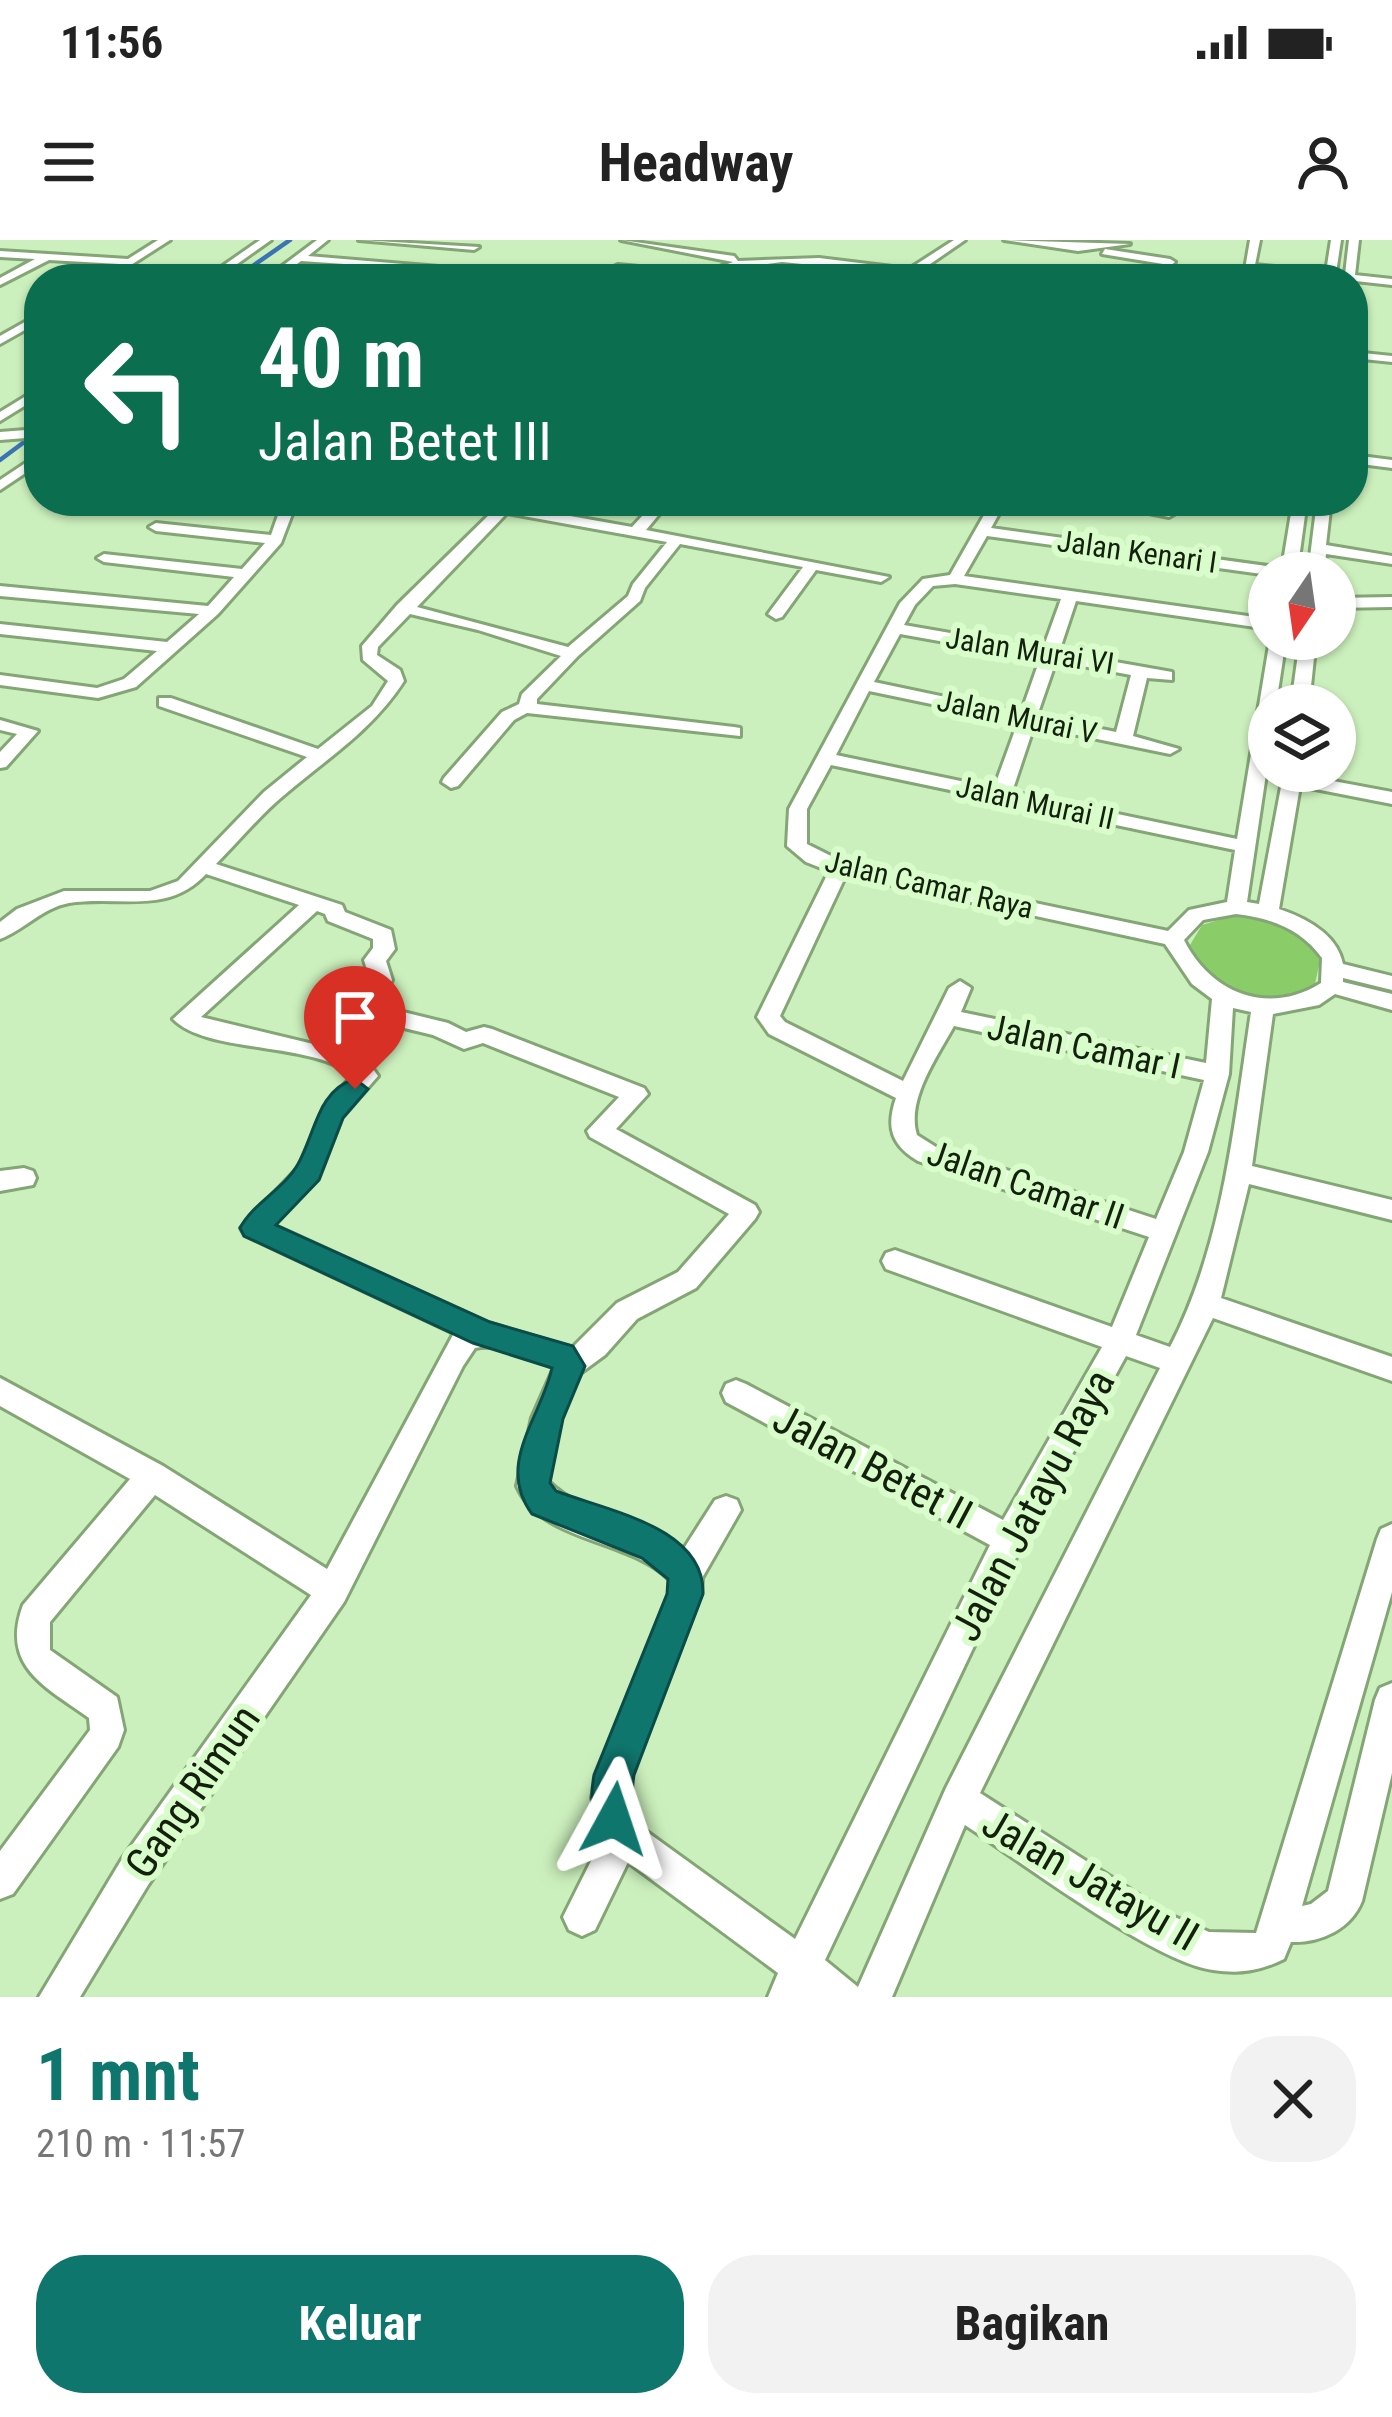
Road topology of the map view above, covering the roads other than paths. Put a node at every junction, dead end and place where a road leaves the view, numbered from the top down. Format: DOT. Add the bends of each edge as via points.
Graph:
graph roads {
  1 [pos="165,240"];
  2 [pos="266,240"];
  3 [pos="323,240"];
  4 [pos="364,240"];
  5 [pos="626,240"];
  6 [pos="960,240"];
  7 [pos="1009,240"];
  8 [pos="475,243"];
  9 [pos="1125,244"];
  10 [pos="1078,248"];
  11 [pos="781,250"];
  12 [pos="0,254"];
  13 [pos="47,257"];
  14 [pos="298,259"];
  15 [pos="770,260"];
  16 [pos="742,261"];
  17 [pos="129,262"];
  18 [pos="34,264"];
  19 [pos="126,264"];
  20 [pos="231,264"];
  21 [pos="291,264"];
  22 [pos="387,264"];
  23 [pos="727,264"];
  24 [pos="815,264"];
  25 [pos="924,264"];
  26 [pos="1168,264"];
  27 [pos="1,485"];
  28 [pos="21,486"];
  29 [pos="285,516"];
  30 [pos="496,516"];
  31 [pos="558,516"];
  32 [pos="650,516"];
  33 [pos="992,516"];
  34 [pos="1168,516"];
  35 [pos="1298,516"];
  36 [pos="1322,516"];
  37 [pos="155,527"];
  38 [pos="985,531"];
  39 [pos="634,534"];
  40 [pos="276,540"];
  41 [pos="675,541"];
  42 [pos="1318,548"];
  43 [pos="1292,552"];
  44 [pos="1318,552"];
  45 [pos="1162,555"];
  46 [pos="104,558"];
  47 [pos="1392,560"];
  48 [pos="812,565"];
  49 [pos="1248,567"];
  50 [pos="245,574"];
  51 [pos="881,577"];
  52 [pos="955,579"];
  53 [pos="0,591"];
  54 [pos="1070,596"];
  55 [pos="1392,602"];
  56 [pos="1356,603"];
  57 [pos="403,608"];
  58 [pos="212,610"];
  59 [pos="776,614"];
  60 [pos="1248,621"];
  61 [pos="0,628"];
  62 [pos="893,628"];
  63 [pos="173,648"];
  64 [pos="570,654"];
  65 [pos="1049,654"];
  66 [pos="1275,660"];
  67 [pos="1141,669"];
  68 [pos="1166,676"];
  69 [pos="0,680"];
  70 [pos="864,685"];
  71 [pos="165,702"];
  72 [pos="528,706"];
  73 [pos="1026,718"];
  74 [pos="0,725"];
  75 [pos="734,733"];
  76 [pos="1123,739"];
  77 [pos="1170,749"];
  78 [pos="323,757"];
  79 [pos="826,759"];
  80 [pos="0,764"];
  81 [pos="451,782"];
  82 [pos="1356,790"];
  83 [pos="1289,792"];
  84 [pos="1001,796"];
  85 [pos="1392,798"];
  86 [pos="1244,847"];
  87 [pos="204,867"];
  88 [pos="840,868"];
  89 [pos="314,903"];
  90 [pos="1236,907"];
  91 [pos="1268,911"];
  92 [pos="0,932"];
  93 [pos="1173,939"];
  94 [pos="1334,978"];
  95 [pos="1392,983"];
  96 [pos="960,988"];
  97 [pos="1223,995"];
  98 [pos="1392,1002"];
  99 [pos="1263,1006"];
  100 [pos="383,1015"];
  101 [pos="951,1018"];
  102 [pos="342,1060"];
  103 [pos="1217,1074"];
  104 [pos="907,1093"];
  105 [pos="1239,1172"];
  106 [pos="1392,1210"];
  107 [pos="1166,1232"];
  108 [pos="895,1261"];
  109 [pos="1206,1304"];
  110 [pos="484,1334"];
  111 [pos="1120,1339"];
  112 [pos="1177,1362"];
  113 [pos="569,1366"];
  114 [pos="1392,1369"];
  115 [pos="0,1391"];
  116 [pos="736,1393"];
  117 [pos="152,1476"];
  118 [pos="726,1510"];
  119 [pos="1009,1539"];
  120 [pos="1392,1539"];
  121 [pos="686,1574"];
  122 [pos="333,1591"];
  123 [pos="1392,1700"];
  124 [pos="958,1800"];
  125 [pos="622,1836"];
  126 [pos="0,1881"];
  127 [pos="583,1917"];
  128 [pos="1279,1922"];
  129 [pos="795,1983"];
  130 [pos="58,1997"];
  131 [pos="843,1997"];
  132 [pos="873,1997"];
  1 -- 17 [label="street"];
  2 -- 20 [label="street"];
  3 -- 14 [label="street"];
  4 -- 8 [label="street"];
  5 -- 16 [label="street"];
  6 -- 25 [label="street"];
  7 -- 10 [label="street"];
  9 -- 10 [label="street"];
  10 -- 26 [label="street"];
  11 -- 15 [label="street"];
  12 -- 13 [label="street"];
  13 -- 17 [label="street"];
  13 -- 18 [label="street"];
  14 -- 21 [label="street"];
  14 -- 22 [label="street"];
  15 -- 16 [label="street"];
  15 -- 24 [label="street"];
  16 -- 23 [label="street"];
  17 -- 19 [label="street"];
  27 -- 28 [label="street"];
  29 -- 40 [label="street"];
  30 -- 57 [label="street"];
  31 -- 39 [label="street"];
  32 -- 39 [label="street"];
  33 -- 38 [label="street"];
  34 -- 45 [label="street"];
  35 -- 43 [label="street"];
  36 -- 42 [label="street"];
  37 -- 40 [label="street"];
  38 -- 45 [label="street, Jalan Kenari I"];
  38 -- 52 [label="street"];
  39 -- 41 [label="street"];
  40 -- 50 [label="street"];
  41 -- 48 [label="street"];
  41 -- 64 [label="street" via="635,598"];
  42 -- 44 [label="street"];
  42 -- 47 [label="street"];
  45 -- 49 [label="street, Jalan Kenari I"];
  46 -- 50 [label="street"];
  48 -- 51 [label="street"];
  48 -- 59 [label="street"];
  50 -- 58 [label="street"];
  52 -- 54 [label="street"];
  52 -- 62 [label="street, Jalan Camar Raya" via="915,592"];
  53 -- 58 [label="street"];
  54 -- 60 [label="street"];
  54 -- 65 [label="street"];
  55 -- 56 [label="street"];
  57 -- 64 [label="street"];
  57 -- 78 [label="street" via="368,651 394,674 394,690"];
  58 -- 63 [label="street"];
  61 -- 63 [label="street"];
  62 -- 65 [label="street, Jalan Murai VI"];
  62 -- 70 [label="street, Jalan Camar Raya"];
  63 -- 69 [label="street" via="118,689 98,693"];
  64 -- 72 [label="street"];
  65 -- 67 [label="street, Jalan Murai VI"];
  65 -- 73 [label="street"];
  66 -- 86 [label="street"];
  67 -- 68 [label="street, Jalan Murai VI"];
  67 -- 76 [label="street"];
  70 -- 73 [label="street, Jalan Murai V"];
  70 -- 79 [label="street, Jalan Camar Raya"];
  71 -- 78 [label="street"];
  72 -- 75 [label="street"];
  72 -- 81 [label="street" via="508,716"];
  73 -- 76 [label="street, Jalan Murai V"];
  73 -- 84 [label="street"];
  74 -- 80 [label="street" via="28,731"];
  76 -- 77 [label="street, Jalan Murai V"];
  78 -- 87 [label="street" via="271,796"];
  79 -- 84 [label="street, Jalan Murai II"];
  79 -- 88 [label="street, Jalan Camar Raya" via="798,809 797,846"];
  82 -- 85 [label="street"];
  83 -- 91 [label="street"];
  84 -- 86 [label="street, Jalan Murai II"];
  86 -- 90 [label="street"];
  87 -- 89 [label="street"];
  87 -- 92 [label="street" via="185,885 152,897 44,903"];
  88 -- 93 [label="street, Jalan Camar Raya"];
  88 -- 104 [label="street" via="768,1017"];
  89 -- 100 [label="street" via="384,935 373,1000"];
  89 -- 102 [label="street" via="184,1018 250,1041 306,1044"];
  90 -- 91 [label="street"];
  90 -- 93 [label="street" via="1196,915"];
  91 -- 94 [label="street" via="1315,935 1333,958"];
  93 -- 97 [label="street" via="1187,969"];
  94 -- 95 [label="street"];
  94 -- 98 [label="street"];
  94 -- 99 [label="street" via="1316,999"];
  96 -- 101 [label="street"];
  97 -- 99 [label="street"];
  97 -- 103 [label="street, Jalan Jatayu Raya"];
  99 -- 105 [label="street, Jalan Jatayu Raya"];
  100 -- 102 [label="street"];
  100 -- 113 [label="street" via="464,1041 484,1035 636,1094 599,1131 746,1212 687,1280 627,1311"];
  101 -- 103 [label="street, Jalan Camar I"];
  101 -- 104 [label="street"];
  102 -- 110 [label="street" via="366,1076 332,1113 309,1172 254,1228"];
  103 -- 107 [label="street, Jalan Jatayu Raya"];
  104 -- 107 [label="street, Jalan Camar II" via="904,1137 927,1154"];
  105 -- 106 [label="street"];
  105 -- 109 [label="street, Jalan Jatayu Raya"];
  107 -- 111 [label="street, Jalan Jatayu Raya"];
  108 -- 111 [label="street"];
  109 -- 112 [label="street, Jalan Jatayu Raya"];
  109 -- 114 [label="street"];
  110 -- 113 [label="street" via="562,1356"];
  110 -- 122 [label="street, Gang Rimun" via="466,1338 453,1357"];
  111 -- 112 [label="street"];
  111 -- 119 [label="street, Jalan Jatayu Raya"];
  112 -- 124 [label="street, Jalan Jatayu Raya"];
  113 -- 121 [label="street" via="546,1418 532,1486 544,1502 654,1546"];
  115 -- 117 [label="street"];
  116 -- 119 [label="street, Jalan Betet II"];
  117 -- 122 [label="street"];
  117 -- 126 [label="street" via="34,1616 38,1662 105,1709 107,1730"];
  118 -- 121 [label="street"];
  119 -- 129 [label="street, Jalan Jatayu Raya"];
  120 -- 128 [label="street"];
  121 -- 125 [label="street" via="614,1775 610,1798"];
  122 -- 130 [label="street, Gang Rimun" via="159,1836"];
  123 -- 128 [label="street, Jalan Jatayu II" via="1344,1901 1302,1927"];
  124 -- 128 [label="street, Jalan Jatayu II" via="1157,1928 1208,1951 1256,1953 1271,1946"];
  124 -- 132 [label="street, Jalan Jatayu Raya"];
  125 -- 127 [label="street"];
  125 -- 129 [label="street"];
  129 -- 131 [label="street"];
}
